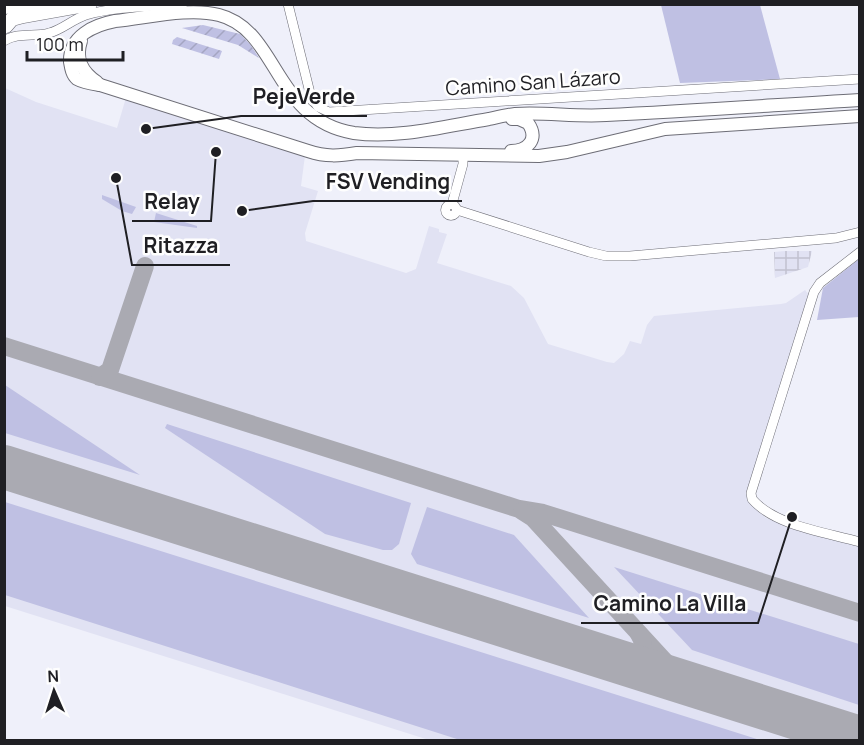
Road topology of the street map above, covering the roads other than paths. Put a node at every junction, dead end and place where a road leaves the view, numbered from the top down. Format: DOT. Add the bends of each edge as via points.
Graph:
graph roads {
  1 [pos="36,4"];
  2 [pos="90,4"];
  3 [pos="183,4"];
  4 [pos="288,4"];
  5 [pos="4,7"];
  6 [pos="5,30"];
  7 [pos="21,35"];
  8 [pos="4,41"];
  9 [pos="860,79"];
  10 [pos="860,100"];
  11 [pos="860,116"];
  12 [pos="499,117"];
  13 [pos="304,150"];
  14 [pos="463,153"];
  15 [pos="488,154"];
  16 [pos="399,156"];
  17 [pos="860,232"];
  18 [pos="860,252"];
  19 [pos="860,542"];
  1 -- 5 [label="highway"];
  2 -- 6 [label="highway" via="12,19"];
  3 -- 7 [label="street" via="94,13 73,19 52,33"];
  4 -- 9 [label="street, Camino San Lázaro" via="311,97 318,107 329,112"];
  6 -- 7 [label="street"];
  7 -- 8 [label="street"];
  10 -- 12 [label="main road"];
  11 -- 15 [label="main road" via="680,127 558,153"];
  12 -- 13 [label="main road" via="394,133 346,131 323,122 300,106 256,40 239,23 214,14 103,23 88,31 79,46 79,60 86,74 102,86"];
  12 -- 15 [label="main road" via="525,122 532,129 532,138 522,150"];
  13 -- 16 [label="main road" via="328,156"];
  13 -- 16 [label="main road" via="320,158 341,160"];
  14 -- 15 [label="main road"];
  14 -- 16 [label="main road"];
  14 -- 17 [label="street" via="454,207 606,256 836,238"];
  18 -- 19 [label="street" via="814,292 751,493 767,514"];
}
